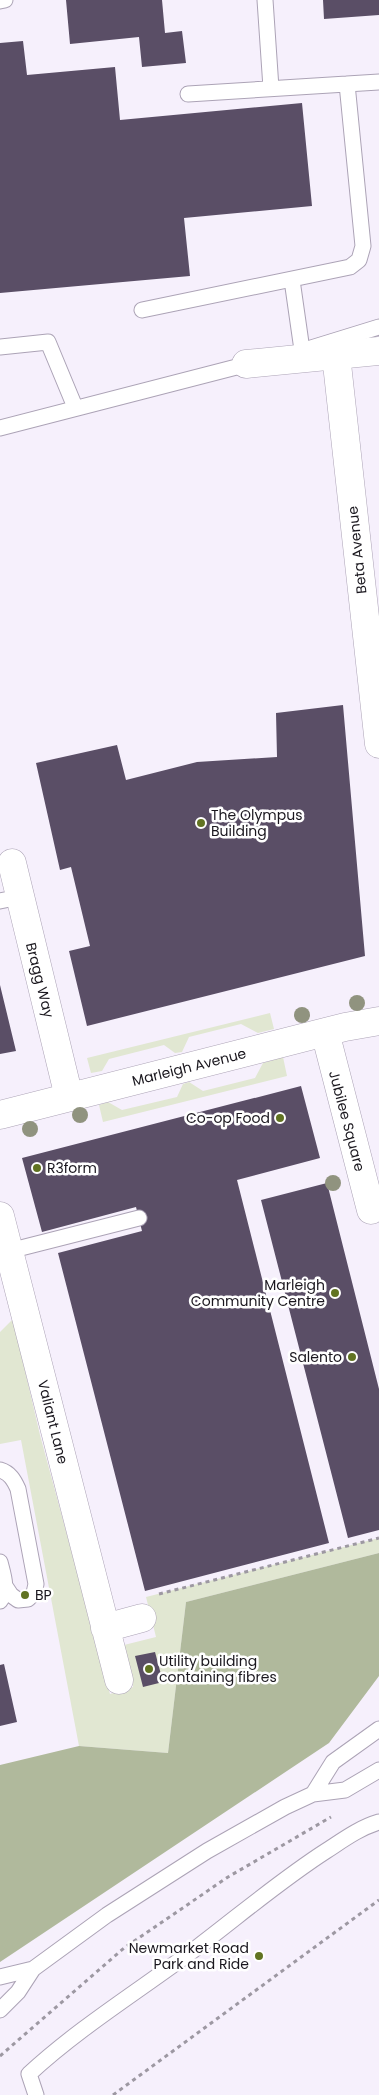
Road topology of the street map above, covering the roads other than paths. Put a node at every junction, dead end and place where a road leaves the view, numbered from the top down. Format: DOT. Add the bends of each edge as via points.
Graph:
graph roads {
  1 [pos="5,0"];
  2 [pos="265,0"];
  3 [pos="0,1"];
  4 [pos="379,82"];
  5 [pos="346,84"];
  6 [pos="271,88"];
  7 [pos="188,94"];
  8 [pos="292,280"];
  9 [pos="142,310"];
  10 [pos="379,327"];
  11 [pos="0,347"];
  12 [pos="302,350"];
  13 [pos="379,351"];
  14 [pos="336,355"];
  15 [pos="246,364"];
  16 [pos="75,407"];
  17 [pos="0,428"];
  18 [pos="371,595"];
  19 [pos="379,744"];
  20 [pos="12,863"];
  21 [pos="10,899"];
  22 [pos="379,1021"];
  23 [pos="325,1032"];
  24 [pos="69,1097"];
  25 [pos="0,1115"];
  26 [pos="370,1210"];
  27 [pos="0,1216"];
  28 [pos="139,1218"];
  29 [pos="9,1251"];
  30 [pos="0,1470"];
  31 [pos="0,1562"];
  32 [pos="5,1586"];
  33 [pos="0,1601"];
  34 [pos="148,1607"];
  35 [pos="106,1628"];
  36 [pos="119,1680"];
  37 [pos="379,1729"];
  38 [pos="379,1770"];
  39 [pos="313,1794"];
  40 [pos="379,1822"];
  41 [pos="33,1969"];
  42 [pos="0,1977"];
  43 [pos="0,2010"];
  44 [pos="36,2095"];
  1 -- 3 [label="lane"];
  2 -- 6 [label="lane"];
  4 -- 5 [label="lane"];
  5 -- 6 [label="lane"];
  5 -- 8 [label="lane" via="362,246 359,260 350,267"];
  6 -- 7 [label="lane"];
  8 -- 9 [label="lane"];
  8 -- 12 [label="lane"];
  10 -- 12 [label="lane"];
  11 -- 16 [label="lane" via="48,342"];
  12 -- 15 [label="lane"];
  13 -- 14 [label="street"];
  14 -- 15 [label="street"];
  14 -- 18 [label="street, Beta Avenue"];
  15 -- 16 [label="lane"];
  16 -- 17 [label="lane"];
  18 -- 19 [label="street, Beta Avenue"];
  20 -- 21 [label="street, Bragg Way"];
  21 -- 24 [label="street, Bragg Way"];
  22 -- 23 [label="street, Marleigh Avenue"];
  23 -- 24 [label="street, Marleigh Avenue"];
  23 -- 26 [label="street, Jubilee Square"];
  24 -- 25 [label="street, Marleigh Avenue"];
  27 -- 29 [label="street, Valiant Lane"];
  28 -- 29 [label="lane"];
  29 -- 35 [label="street, Valiant Lane"];
  30 -- 32 [label="lane" via="13,1479 18,1489 36,1584 28,1599 18,1600"];
  31 -- 32 [label="lane"];
  32 -- 33 [label="lane"];
  34 -- 35 [label="street"];
  35 -- 36 [label="street, Valiant Lane"];
  37 -- 39 [label="lane" via="333,1762"];
  38 -- 39 [label="lane" via="345,1790"];
  39 -- 41 [label="lane" via="207,1851 108,1915"];
  40 -- 44 [label="lane" via="362,1827 316,1857 59,2046 29,2074"];
  41 -- 42 [label="lane"];
  41 -- 43 [label="lane" via="18,1992"];
}
